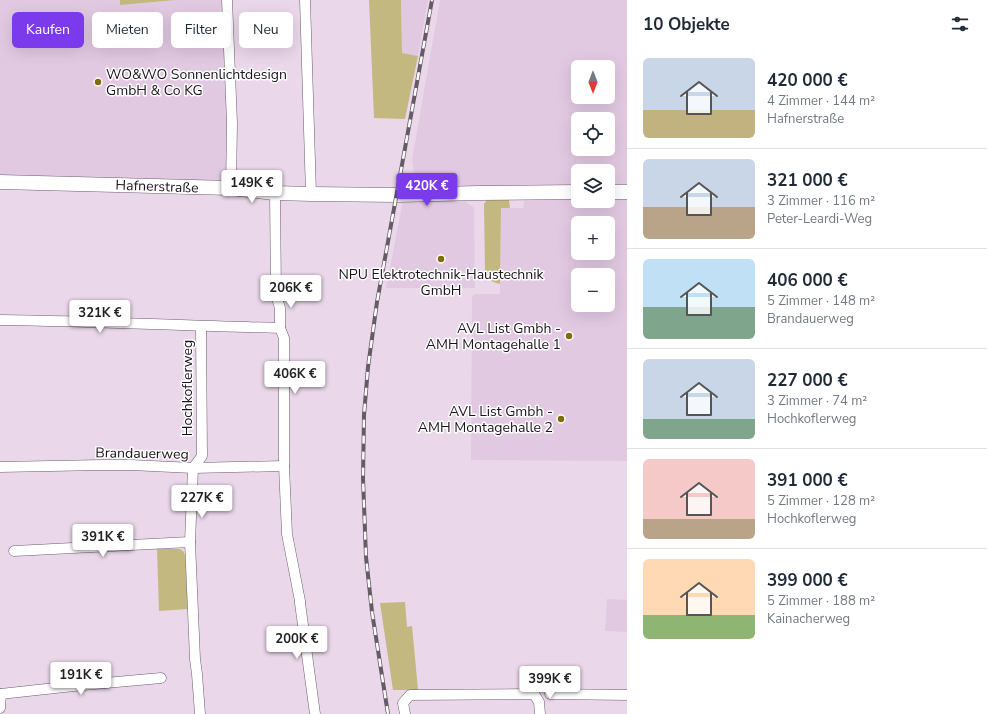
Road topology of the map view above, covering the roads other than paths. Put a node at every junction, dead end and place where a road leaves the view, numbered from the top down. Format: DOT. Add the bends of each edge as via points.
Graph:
graph roads {
  1 [pos="227,0"];
  2 [pos="305,0"];
  3 [pos="0,182"];
  4 [pos="231,188"];
  5 [pos="571,192"];
  6 [pos="615,192"];
  7 [pos="627,192"];
  8 [pos="276,193"];
  9 [pos="310,194"];
  10 [pos="0,320"];
  11 [pos="201,327"];
  12 [pos="280,328"];
  13 [pos="284,466"];
  14 [pos="0,467"];
  15 [pos="193,468"];
  16 [pos="190,542"];
  17 [pos="14,551"];
  18 [pos="161,678"];
  19 [pos="0,694"];
  20 [pos="550,694"];
  21 [pos="627,695"];
  22 [pos="0,708"];
  23 [pos="200,714"];
  24 [pos="315,714"];
  25 [pos="405,714"];
  26 [pos="540,714"];
  1 -- 4 [label="street" via="232,123"];
  2 -- 9 [label="street"];
  3 -- 4 [label="street, Hafnerstraße"];
  4 -- 8 [label="street, Hafnerstraße"];
  5 -- 9 [label="street, Hafnerstraße"];
  6 -- 7 [label="street"];
  8 -- 9 [label="street, Hafnerstraße"];
  8 -- 12 [label="street" via="276,295 280,308"];
  10 -- 11 [label="street"];
  11 -- 12 [label="street"];
  11 -- 15 [label="street, Hochkoflerweg" via="202,456"];
  12 -- 13 [label="street" via="284,338"];
  13 -- 15 [label="street, Brandauerweg"];
  13 -- 24 [label="street" via="288,534"];
  14 -- 15 [label="street, Brandauerweg" via="131,465"];
  15 -- 16 [label="street, Hochkoflerweg"];
  16 -- 17 [label="street"];
  16 -- 23 [label="street, Hochkoflerweg"];
  18 -- 19 [label="street"];
  19 -- 22 [label="street"];
  20 -- 21 [label="street"];
  25 -- 26 [label="street" via="403,703 410,695 534,694 539,702"];
}
